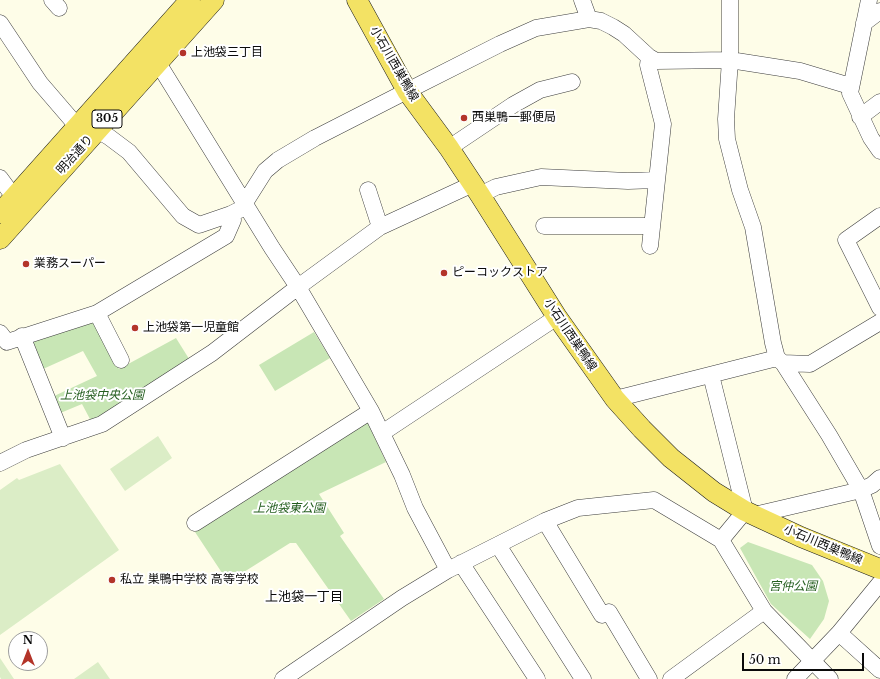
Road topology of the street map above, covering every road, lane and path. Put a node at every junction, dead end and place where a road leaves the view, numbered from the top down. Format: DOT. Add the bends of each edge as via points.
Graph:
graph roads {
  1 [pos="190,0"];
  2 [pos="214,0"];
  3 [pos="357,0"];
  4 [pos="582,0"];
  5 [pos="730,0"];
  6 [pos="869,0"];
  7 [pos="880,11"];
  8 [pos="589,19"];
  9 [pos="0,23"];
  10 [pos="864,23"];
  11 [pos="649,57"];
  12 [pos="730,60"];
  13 [pos="158,63"];
  14 [pos="572,82"];
  15 [pos="850,86"];
  16 [pos="407,90"];
  17 [pos="880,102"];
  18 [pos="860,116"];
  19 [pos="77,126"];
  20 [pos="97,130"];
  21 [pos="449,148"];
  22 [pos="880,151"];
  23 [pos="0,178"];
  24 [pos="657,180"];
  25 [pos="368,190"];
  26 [pos="477,190"];
  27 [pos="14,197"];
  28 [pos="245,203"];
  29 [pos="0,213"];
  30 [pos="231,214"];
  31 [pos="880,216"];
  32 [pos="544,226"];
  33 [pos="651,226"];
  34 [pos="380,227"];
  35 [pos="0,239"];
  36 [pos="650,246"];
  37 [pos="298,287"];
  38 [pos="880,308"];
  39 [pos="97,313"];
  40 [pos="557,317"];
  41 [pos="880,322"];
  42 [pos="7,339"];
  43 [pos="121,360"];
  44 [pos="780,361"];
  45 [pos="711,375"];
  46 [pos="615,399"];
  47 [pos="371,410"];
  48 [pos="382,433"];
  49 [pos="63,438"];
  50 [pos="0,463"];
  51 [pos="880,478"];
  52 [pos="861,490"];
  53 [pos="749,513"];
  54 [pos="545,521"];
  55 [pos="195,523"];
  56 [pos="721,540"];
  57 [pos="498,545"];
  58 [pos="880,546"];
  59 [pos="455,567"];
  60 [pos="880,569"];
  61 [pos="880,583"];
  62 [pos="764,611"];
  63 [pos="839,633"];
  64 [pos="813,660"];
  65 [pos="880,670"];
  66 [pos="283,679"];
  67 [pos="537,679"];
  68 [pos="583,679"];
  69 [pos="649,679"];
  70 [pos="671,679"];
  71 [pos="795,679"];
  72 [pos="830,679"];
  1 -- 19 [label="main road, 明治通り / 305"];
  2 -- 13 [label="main road, 明治通り / 305"];
  3 -- 16 [label="main road, 小石川西巣鴨線"];
  4 -- 8 [label="street"];
  5 -- 12 [label="street"];
  6 -- 10 [label="street"];
  7 -- 10 [label="street"];
  8 -- 11 [label="street" via="602,21 613,27"];
  8 -- 16 [label="street" via="536,28"];
  9 -- 19 [label="street" via="40,83"];
  10 -- 15 [label="street"];
  11 -- 12 [label="street" via="656,61"];
  11 -- 24 [label="street" via="648,65 663,124"];
  12 -- 15 [label="street" via="800,71"];
  12 -- 44 [label="street" via="727,139 753,227 773,343"];
  13 -- 20 [label="main road, 明治通り / 305"];
  13 -- 28 [label="street"];
  14 -- 21 [label="street" via="540,90"];
  15 -- 18 [label="street" via="850,93"];
  16 -- 21 [label="main road, 小石川西巣鴨線"];
  16 -- 28 [label="street" via="278,160 265,171"];
  17 -- 18 [label="street"];
  18 -- 22 [label="street" via="870,138"];
  19 -- 27 [label="main road, 明治通り / 305"];
  20 -- 30 [label="street" via="129,152 183,216 199,225"];
  20 -- 35 [label="main road, 明治通り / 305"];
  21 -- 26 [label="main road, 小石川西巣鴨線"];
  23 -- 27 [label="street"];
  24 -- 26 [label="street" via="541,177"];
  24 -- 33 [label="street"];
  25 -- 34 [label="street"];
  26 -- 34 [label="street"];
  26 -- 40 [label="main road, 小石川西巣鴨線"];
  27 -- 29 [label="main road, 明治通り / 305"];
  28 -- 30 [label="street" via="241,209"];
  28 -- 37 [label="street"];
  30 -- 39 [label="street" via="233,220 226,236"];
  31 -- 38 [label="street" via="846,240"];
  32 -- 33 [label="street"];
  33 -- 36 [label="street"];
  34 -- 37 [label="street"];
  37 -- 47 [label="street"];
  37 -- 49 [label="street" via="212,353 102,424"];
  39 -- 42 [label="street"];
  39 -- 43 [label="street"];
  40 -- 46 [label="main road, 小石川西巣鴨線"];
  40 -- 48 [label="street"];
  41 -- 44 [label="street" via="810,364"];
  42 -- 49 [label="street"];
  44 -- 45 [label="street"];
  44 -- 52 [label="street" via="830,435"];
  45 -- 46 [label="street"];
  45 -- 53 [label="street"];
  46 -- 53 [label="main road, 小石川西巣鴨線" via="671,458 714,492"];
  47 -- 48 [label="street"];
  47 -- 55 [label="street"];
  48 -- 59 [label="street" via="415,508"];
  49 -- 50 [label="street" via="26,450"];
  51 -- 52 [label="street"];
  52 -- 53 [label="street"];
  52 -- 58 [label="street"];
  53 -- 56 [label="street"];
  53 -- 60 [label="main road, 小石川西巣鴨線"];
  54 -- 56 [label="street" via="578,508 654,500"];
  54 -- 57 [label="street"];
  54 -- 69 [label="street" via="602,615 609,612"];
  56 -- 62 [label="street"];
  57 -- 59 [label="street"];
  57 -- 68 [label="street"];
  59 -- 66 [label="street" via="402,598"];
  59 -- 67 [label="street"];
  61 -- 63 [label="street"];
  62 -- 64 [label="street"];
  62 -- 70 [label="street"];
  63 -- 64 [label="street"];
  63 -- 65 [label="street"];
  64 -- 71 [label="street"];
  64 -- 72 [label="street"];
}
